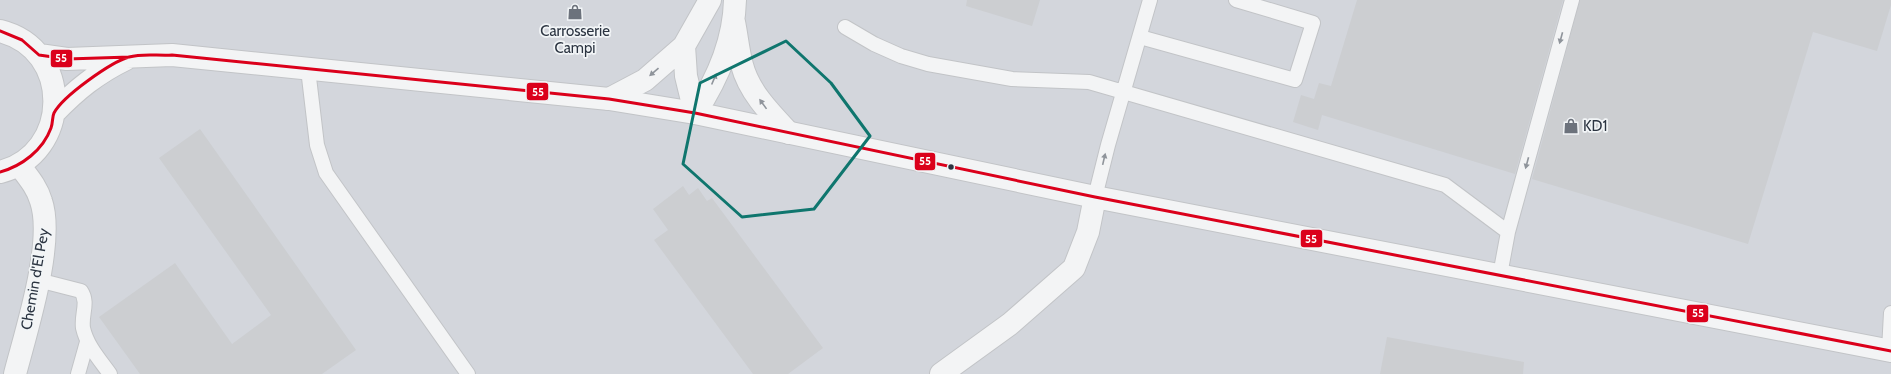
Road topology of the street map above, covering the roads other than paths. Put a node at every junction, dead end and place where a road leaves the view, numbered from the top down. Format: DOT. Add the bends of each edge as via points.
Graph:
graph roads {
  1 [pos="710,0"];
  2 [pos="735,0"];
  3 [pos="1150,0"];
  4 [pos="1236,0"];
  5 [pos="1572,0"];
  6 [pos="734,22"];
  7 [pos="845,27"];
  8 [pos="0,31"];
  9 [pos="1140,37"];
  10 [pos="684,46"];
  11 [pos="39,55"];
  12 [pos="128,57"];
  13 [pos="308,69"];
  14 [pos="1124,91"];
  15 [pos="609,99"];
  16 [pos="54,113"];
  17 [pos="695,113"];
  18 [pos="790,133"];
  19 [pos="10,169"];
  20 [pos="1095,197"];
  21 [pos="1508,232"];
  22 [pos="1500,276"];
  23 [pos="38,280"];
  24 [pos="1891,313"];
  25 [pos="87,342"];
  26 [pos="1890,350"];
  27 [pos="15,374"];
  28 [pos="78,374"];
  29 [pos="110,374"];
  30 [pos="468,374"];
  31 [pos="941,374"];
  1 -- 10 [label="street"];
  2 -- 6 [label="street"];
  3 -- 9 [label="lane"];
  4 -- 9 [label="lane" via="1313,23 1295,80"];
  5 -- 21 [label="lane, one-way"];
  17 -- 6 [label="street, one-way" via="710,88"];
  18 -- 6 [label="street, one-way" via="769,112 752,89 742,65"];
  7 -- 14 [label="lane" via="874,44 928,64 1012,79 1089,82"];
  8 -- 11 [label="street" via="22,40"];
  9 -- 14 [label="lane"];
  10 -- 15 [label="street, one-way" via="645,80"];
  10 -- 17 [label="street" via="686,76"];
  11 -- 12 [label="street" via="67,59"];
  11 -- 16 [label="street" via="52,77 56,102"];
  12 -- 13 [label="street" via="172,55"];
  12 -- 16 [label="street" via="110,66 73,92"];
  13 -- 15 [label="street"];
  13 -- 30 [label="lane" via="317,145 326,173"];
  20 -- 14 [label="lane, one-way"];
  14 -- 21 [label="lane" via="1445,185"];
  15 -- 17 [label="street"];
  16 -- 19 [label="street" via="52,127 39,149"];
  17 -- 18 [label="street"];
  18 -- 20 [label="street"];
  19 -- 23 [label="street, Chemin d'El Pey" via="35,185 42,202 46,223"];
  20 -- 22 [label="street"];
  20 -- 31 [label="street" via="1088,232 1074,268 1010,324"];
  21 -- 22 [label="lane"];
  22 -- 26 [label="street"];
  23 -- 25 [label="lane" via="81,291 85,302 82,318"];
  23 -- 27 [label="street, Chemin d'El Pey"];
  24 -- 26 [label="lane"];
  25 -- 28 [label="lane"];
  25 -- 29 [label="lane"];
}
